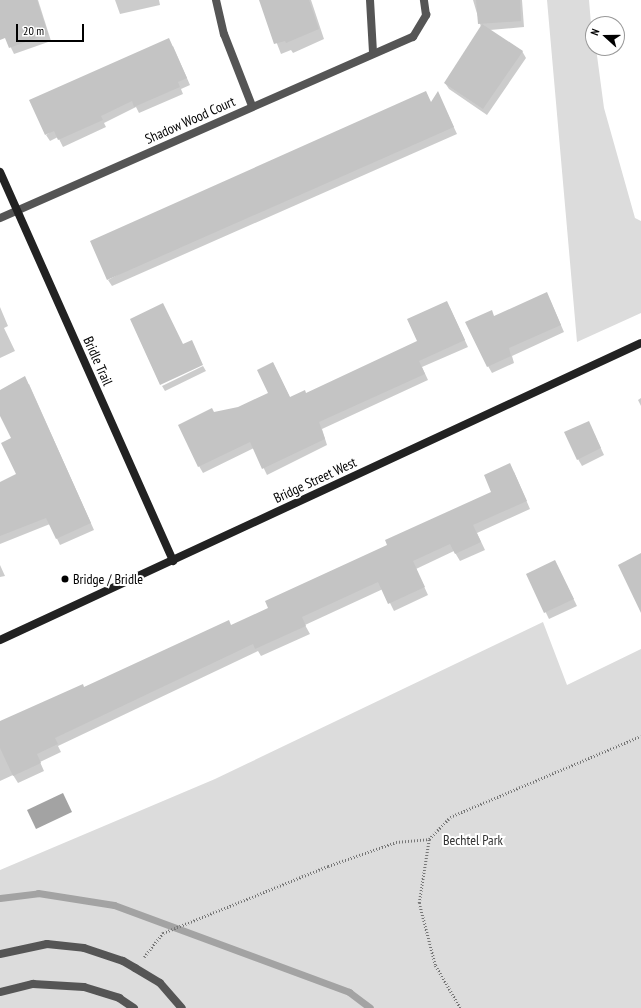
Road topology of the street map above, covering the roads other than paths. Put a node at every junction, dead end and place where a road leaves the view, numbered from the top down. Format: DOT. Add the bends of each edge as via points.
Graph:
graph roads {
  1 [pos="216,0"];
  2 [pos="370,0"];
  3 [pos="424,0"];
  4 [pos="373,52"];
  5 [pos="252,106"];
  6 [pos="0,172"];
  7 [pos="16,210"];
  8 [pos="0,218"];
  9 [pos="641,343"];
  10 [pos="173,561"];
  11 [pos="0,640"];
  12 [pos="0,954"];
  13 [pos="0,992"];
  14 [pos="134,1008"];
  15 [pos="182,1008"];
  1 -- 5 [label="street" via="224,34"];
  2 -- 4 [label="street"];
  3 -- 4 [label="street, Shadow Wood Court" via="426,15 413,37"];
  4 -- 5 [label="street, Shadow Wood Court"];
  5 -- 7 [label="street, Shadow Wood Court"];
  6 -- 7 [label="main road, Bridle Trail"];
  7 -- 8 [label="street, Shadow Wood Court"];
  7 -- 10 [label="main road, Bridle Trail"];
  9 -- 10 [label="main road, Bridge Street West"];
  10 -- 11 [label="main road, Bridge Street West"];
  12 -- 15 [label="street" via="47,944 84,948 124,961 160,984"];
  13 -- 14 [label="street" via="32,984 84,987 119,998"];
}
